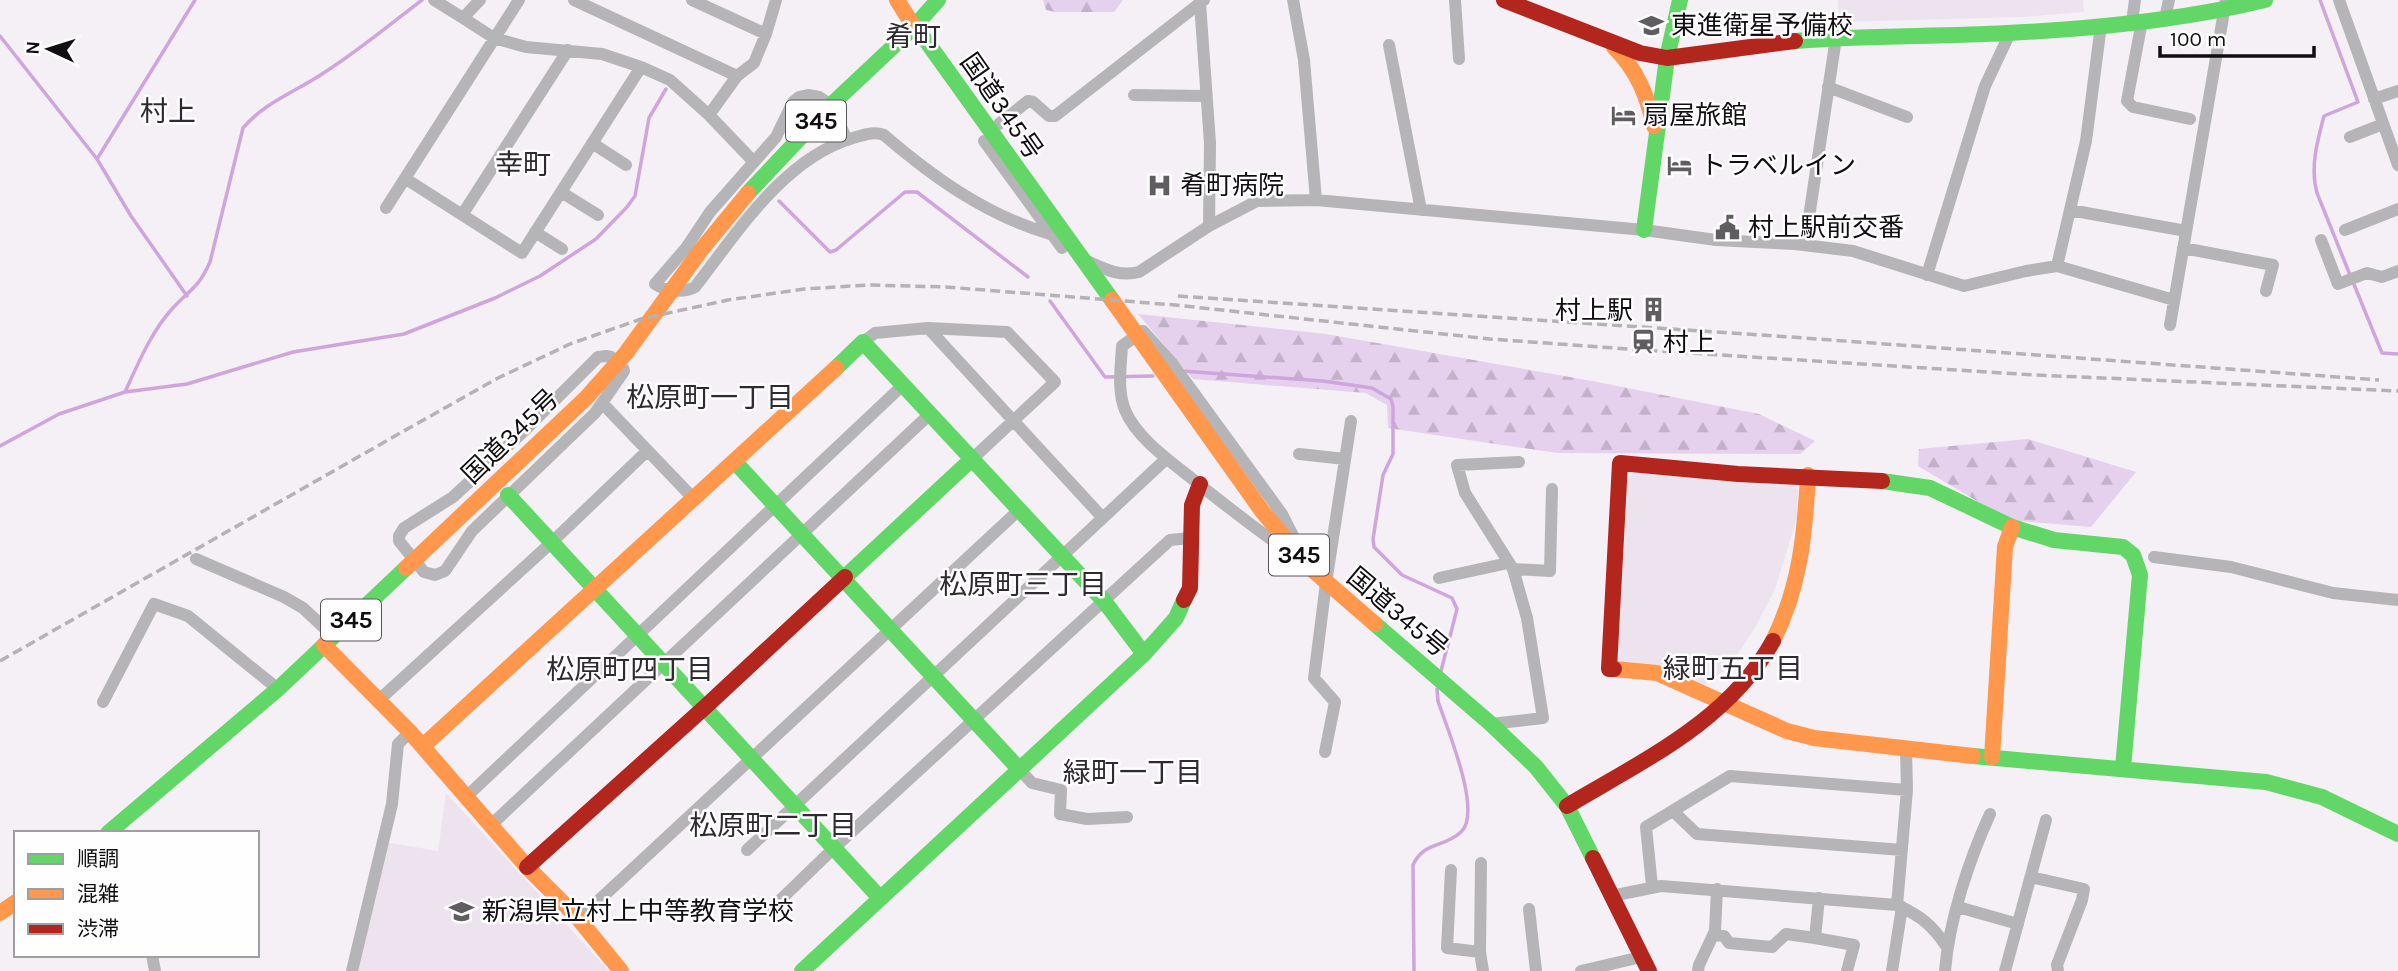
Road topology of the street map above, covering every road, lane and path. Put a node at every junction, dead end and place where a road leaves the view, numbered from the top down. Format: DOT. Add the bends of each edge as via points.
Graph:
graph roads {
  1 [pos="434,0"];
  2 [pos="480,0"];
  3 [pos="519,0"];
  4 [pos="574,0"];
  5 [pos="692,0"];
  6 [pos="776,0"];
  7 [pos="897,0"];
  8 [pos="938,0"];
  9 [pos="1293,0"];
  10 [pos="1455,0"];
  11 [pos="1504,0"];
  12 [pos="1680,0"];
  13 [pos="2135,0"];
  14 [pos="2169,0"];
  15 [pos="2265,0"];
  16 [pos="2339,0"];
  17 [pos="1202,2"];
  18 [pos="2225,5"];
  19 [pos="463,18"];
  20 [pos="2165,18"];
  21 [pos="2137,21"];
  22 [pos="2101,25"];
  23 [pos="914,27"];
  24 [pos="2010,33"];
  25 [pos="766,34"];
  26 [pos="494,38"];
  27 [pos="1836,38"];
  28 [pos="1605,40"];
  29 [pos="927,42"];
  30 [pos="1389,45"];
  31 [pos="568,50"];
  32 [pos="1667,58"];
  33 [pos="1460,59"];
  34 [pos="642,67"];
  35 [pos="737,76"];
  36 [pos="1828,87"];
  37 [pos="2398,91"];
  38 [pos="1134,95"];
  39 [pos="1205,96"];
  40 [pos="2374,99"];
  41 [pos="831,105"];
  42 [pos="709,115"];
  43 [pos="1907,117"];
  44 [pos="2190,119"];
  45 [pos="999,124"];
  46 [pos="2383,124"];
  47 [pos="1657,136"];
  48 [pos="2350,137"];
  49 [pos="847,140"];
  50 [pos="592,143"];
  51 [pos="2395,149"];
  52 [pos="754,162"];
  53 [pos="626,165"];
  54 [pos="2398,165"];
  55 [pos="406,179"];
  56 [pos="561,192"];
  57 [pos="1316,200"];
  58 [pos="386,208"];
  59 [pos="1421,209"];
  60 [pos="2398,209"];
  61 [pos="2070,210"];
  62 [pos="462,215"];
  63 [pos="598,215"];
  64 [pos="1209,226"];
  65 [pos="1644,230"];
  66 [pos="2345,230"];
  67 [pos="2186,231"];
  68 [pos="535,232"];
  69 [pos="1050,234"];
  70 [pos="2321,240"];
  71 [pos="1795,244"];
  72 [pos="2183,248"];
  73 [pos="562,249"];
  74 [pos="2057,266"];
  75 [pos="1102,268"];
  76 [pos="2398,271"];
  77 [pos="1927,275"];
  78 [pos="2266,291"];
  79 [pos="2174,300"];
  80 [pos="2170,325"];
  81 [pos="928,328"];
  82 [pos="863,342"];
  83 [pos="903,385"];
  84 [pos="603,404"];
  85 [pos="930,414"];
  86 [pos="1013,421"];
  87 [pos="1351,421"];
  88 [pos="646,452"];
  89 [pos="1299,454"];
  90 [pos="1166,458"];
  91 [pos="972,459"];
  92 [pos="1345,459"];
  93 [pos="735,462"];
  94 [pos="1519,462"];
  95 [pos="1808,475"];
  96 [pos="1200,484"];
  97 [pos="1552,489"];
  98 [pos="508,495"];
  99 [pos="694,499"];
  100 [pos="775,505"];
  101 [pos="1019,510"];
  102 [pos="1102,517"];
  103 [pos="2012,527"];
  104 [pos="802,534"];
  105 [pos="1191,538"];
  106 [pos="552,542"];
  107 [pos="1061,556"];
  108 [pos="2154,557"];
  109 [pos="196,559"];
  110 [pos="414,562"];
  111 [pos="1308,566"];
  112 [pos="1511,566"];
  113 [pos="1439,578"];
  114 [pos="843,579"];
  115 [pos="1326,583"];
  116 [pos="595,589"];
  117 [pos="2398,600"];
  118 [pos="1104,601"];
  119 [pos="890,629"];
  120 [pos="638,635"];
  121 [pos="328,641"];
  122 [pos="1144,654"];
  123 [pos="664,663"];
  124 [pos="933,676"];
  125 [pos="278,689"];
  126 [pos="379,700"];
  127 [pos="103,702"];
  128 [pos="1724,705"];
  129 [pos="704,708"];
  130 [pos="974,720"];
  131 [pos="1491,724"];
  132 [pos="410,732"];
  133 [pos="423,746"];
  134 [pos="1906,750"];
  135 [pos="1325,752"];
  136 [pos="1992,757"];
  137 [pos="752,760"];
  138 [pos="2123,768"];
  139 [pos="1020,770"];
  140 [pos="1908,790"];
  141 [pos="466,797"];
  142 [pos="794,805"];
  143 [pos="1567,806"];
  144 [pos="1674,812"];
  145 [pos="1990,814"];
  146 [pos="1127,817"];
  147 [pos="2046,820"];
  148 [pos="491,825"];
  149 [pos="110,831"];
  150 [pos="2398,834"];
  151 [pos="834,848"];
  152 [pos="747,850"];
  153 [pos="1902,850"];
  154 [pos="1481,863"];
  155 [pos="527,867"];
  156 [pos="1451,870"];
  157 [pos="2031,877"];
  158 [pos="1652,886"];
  159 [pos="1717,889"];
  160 [pos="1611,896"];
  161 [pos="880,898"];
  162 [pos="1819,898"];
  163 [pos="1900,906"];
  164 [pos="1958,907"];
  165 [pos="771,909"];
  166 [pos="1529,909"];
  167 [pos="577,917"];
  168 [pos="2018,924"];
  169 [pos="1713,935"];
  170 [pos="1815,938"];
  171 [pos="1947,947"];
  172 [pos="1479,951"];
  173 [pos="1645,964"];
  174 [pos="352,971"];
  175 [pos="621,971"];
  176 [pos="802,971"];
  177 [pos="1482,971"];
  178 [pos="1536,971"];
  179 [pos="1581,971"];
  180 [pos="1698,971"];
  181 [pos="1847,971"];
  182 [pos="1892,971"];
  183 [pos="1945,971"];
  184 [pos="2005,971"];
  185 [pos="2058,971"];
  1 -- 19 [label="street"];
  2 -- 19 [label="street"];
  3 -- 26 [label="street"];
  4 -- 35 [label="street"];
  5 -- 25 [label="street"];
  6 -- 25 [label="street"];
  7 -- 23 [label="main road"];
  8 -- 23 [label="main road"];
  9 -- 57 [label="street" via="1304,60"];
  10 -- 33 [label="street"];
  11 -- 28 [label="main road"];
  12 -- 32 [label="main road"];
  13 -- 21 [label="street"];
  14 -- 20 [label="street"];
  15 -- 18 [label="main road"];
  16 -- 40 [label="street"];
  17 -- 39 [label="street"];
  17 -- 45 [label="street" via="1055,116 1028,101"];
  18 -- 20 [label="main road"];
  18 -- 67 [label="street"];
  19 -- 26 [label="street"];
  20 -- 21 [label="main road"];
  21 -- 22 [label="main road"];
  21 -- 44 [label="street" via="2127,101 2133,107"];
  22 -- 24 [label="main road"];
  22 -- 61 [label="street" via="2086,142"];
  23 -- 29 [label="main road, 国道345号 / 345"];
  23 -- 41 [label="main road, 国道345号 / 345"];
  24 -- 27 [label="main road"];
  24 -- 77 [label="street" via="1985,86"];
  25 -- 35 [label="street" via="754,63"];
  26 -- 31 [label="street" via="526,47"];
  26 -- 55 [label="street"];
  27 -- 32 [label="main road"];
  27 -- 36 [label="street"];
  28 -- 32 [label="main road"];
  28 -- 47 [label="main road" via="1631,64 1647,94"];
  29 -- 45 [label="street" via="958,66"];
  29 -- 69 [label="street" via="940,80"];
  29 -- 111 [label="main road, 国道345号 / 345" via="1262,511"];
  30 -- 59 [label="street"];
  31 -- 34 [label="street" via="602,54"];
  31 -- 62 [label="street"];
  32 -- 47 [label="main road"];
  34 -- 42 [label="street" via="670,80"];
  34 -- 50 [label="street"];
  35 -- 42 [label="street"];
  36 -- 43 [label="street"];
  36 -- 71 [label="street" via="1806,237"];
  37 -- 40 [label="street"];
  38 -- 39 [label="street"];
  39 -- 64 [label="street" via="1210,143"];
  40 -- 46 [label="street"];
  41 -- 49 [label="street"];
  41 -- 52 [label="street" via="819,97 799,97 776,137"];
  41 -- 110 [label="main road, 国道345号 / 345" via="762,177 586,398"];
  42 -- 52 [label="street"];
  45 -- 75 [label="street"];
  46 -- 48 [label="street"];
  46 -- 51 [label="street"];
  47 -- 65 [label="main road"];
  49 -- 52 [label="street" via="797,166 695,287 683,291 655,284"];
  49 -- 69 [label="street" via="881,133 944,184 1008,220"];
  50 -- 53 [label="street"];
  50 -- 56 [label="street"];
  51 -- 54 [label="street"];
  55 -- 58 [label="street"];
  55 -- 62 [label="street"];
  56 -- 63 [label="street"];
  56 -- 68 [label="street"];
  57 -- 59 [label="street"];
  57 -- 64 [label="street" via="1257,201"];
  59 -- 65 [label="street"];
  60 -- 66 [label="street"];
  61 -- 67 [label="street"];
  61 -- 74 [label="street"];
  62 -- 68 [label="street" via="522,253"];
  64 -- 75 [label="street" via="1139,272 1117,274"];
  65 -- 71 [label="street"];
  67 -- 72 [label="street"];
  68 -- 73 [label="street"];
  69 -- 75 [label="street" via="1065,252"];
  70 -- 76 [label="street" via="2338,284 2367,273 2382,277"];
  71 -- 77 [label="street" via="1853,251"];
  72 -- 78 [label="street" via="2273,265"];
  72 -- 79 [label="street"];
  74 -- 77 [label="street" via="1964,286"];
  74 -- 79 [label="street"];
  79 -- 80 [label="street"];
  81 -- 82 [label="street" via="875,333"];
  81 -- 86 [label="street"];
  81 -- 86 [label="street" via="1007,332 1055,382"];
  82 -- 83 [label="main road"];
  82 -- 93 [label="main road"];
  83 -- 85 [label="main road"];
  83 -- 100 [label="street"];
  84 -- 88 [label="street"];
  84 -- 98 [label="street"];
  84 -- 110 [label="street" via="624,371 607,356 598,357 453,496 404,528 399,541"];
  85 -- 91 [label="main road"];
  85 -- 104 [label="street"];
  86 -- 91 [label="street"];
  86 -- 102 [label="street"];
  87 -- 92 [label="street"];
  88 -- 99 [label="street"];
  88 -- 106 [label="street"];
  89 -- 92 [label="street"];
  90 -- 96 [label="street"];
  90 -- 102 [label="street"];
  90 -- 111 [label="street" via="1124,409 1122,346 1143,331 1282,514"];
  91 -- 101 [label="main road"];
  91 -- 114 [label="main road"];
  92 -- 115 [label="street"];
  93 -- 99 [label="main road"];
  93 -- 100 [label="main road"];
  94 -- 112 [label="street" via="1457,465 1465,493"];
  95 -- 103 [label="main road" via="1930,488"];
  95 -- 128 [label="main road" via="1803,543 1792,597 1756,668"];
  95 -- 128 [label="main road" via="1620,463 1609,669 1657,673"];
  96 -- 105 [label="main road" via="1192,505"];
  96 -- 111 [label="street"];
  97 -- 112 [label="street" via="1550,570"];
  98 -- 106 [label="main road"];
  98 -- 110 [label="street" via="472,530 445,571 430,575"];
  99 -- 116 [label="main road"];
  100 -- 104 [label="main road"];
  100 -- 120 [label="street"];
  101 -- 107 [label="main road"];
  101 -- 119 [label="street"];
  102 -- 107 [label="street"];
  103 -- 136 [label="main road" via="2005,547"];
  103 -- 138 [label="main road" via="2054,540 2123,547 2138,565"];
  104 -- 114 [label="main road"];
  104 -- 123 [label="street"];
  105 -- 118 [label="street" via="1170,540"];
  105 -- 122 [label="main road" via="1190,588 1176,618"];
  106 -- 116 [label="main road"];
  106 -- 126 [label="street"];
  107 -- 118 [label="main road"];
  107 -- 124 [label="street"];
  108 -- 117 [label="street" via="2231,567 2333,593"];
  109 -- 121 [label="street" via="303,608"];
  110 -- 121 [label="main road, 国道345号 / 345"];
  111 -- 115 [label="main road, 国道345号 / 345"];
  112 -- 113 [label="street"];
  112 -- 131 [label="street" via="1527,618 1543,718"];
  114 -- 119 [label="main road"];
  114 -- 129 [label="main road"];
  115 -- 131 [label="main road, 国道345号 / 345"];
  115 -- 135 [label="street" via="1314,678 1335,702"];
  116 -- 120 [label="main road"];
  116 -- 133 [label="main road"];
  118 -- 122 [label="main road"];
  118 -- 130 [label="street"];
  119 -- 124 [label="main road"];
  119 -- 137 [label="street"];
  120 -- 123 [label="main road"];
  120 -- 141 [label="street"];
  121 -- 125 [label="main road, 国道345号 / 345"];
  121 -- 126 [label="main road"];
  122 -- 139 [label="main road"];
  123 -- 129 [label="main road"];
  123 -- 148 [label="street"];
  124 -- 130 [label="main road"];
  124 -- 142 [label="street"];
  125 -- 127 [label="street" via="188,617 154,604"];
  125 -- 149 [label="main road, 国道345号 / 345"];
  126 -- 132 [label="main road"];
  128 -- 134 [label="main road" via="1814,738"];
  128 -- 143 [label="main road"];
  129 -- 137 [label="main road"];
  129 -- 155 [label="main road"];
  130 -- 139 [label="main road"];
  130 -- 151 [label="street"];
  131 -- 143 [label="main road, 国道345号 / 345" via="1523,753"];
  132 -- 133 [label="main road"];
  132 -- 174 [label="street" via="398,744 392,804"];
  133 -- 141 [label="main road"];
  134 -- 136 [label="main road"];
  134 -- 140 [label="street"];
  136 -- 138 [label="main road"];
  137 -- 142 [label="main road"];
  137 -- 167 [label="street"];
  138 -- 150 [label="main road" via="2296,788"];
  139 -- 146 [label="street" via="1032,783 1060,790 1060,814 1087,819"];
  139 -- 161 [label="main road"];
  140 -- 144 [label="street" via="1730,776"];
  140 -- 153 [label="street"];
  141 -- 148 [label="main road"];
  142 -- 151 [label="main road"];
  142 -- 152 [label="street"];
  143 -- 160 [label="main road, 国道345号 / 345"];
  144 -- 153 [label="street" via="1697,834"];
  144 -- 158 [label="street" via="1646,827"];
  145 -- 164 [label="street"];
  147 -- 157 [label="street"];
  148 -- 155 [label="main road"];
  151 -- 161 [label="main road"];
  151 -- 165 [label="street"];
  153 -- 163 [label="street"];
  154 -- 172 [label="street"];
  155 -- 167 [label="main road"];
  156 -- 172 [label="street" via="1447,948"];
  157 -- 168 [label="street"];
  157 -- 185 [label="street" via="2084,889"];
  158 -- 159 [label="street"];
  158 -- 160 [label="street"];
  159 -- 162 [label="street"];
  159 -- 169 [label="street"];
  160 -- 173 [label="main road, 国道345号 / 345"];
  161 -- 176 [label="main road"];
  162 -- 163 [label="street"];
  162 -- 170 [label="street"];
  163 -- 171 [label="street" via="1918,914"];
  163 -- 182 [label="street"];
  164 -- 168 [label="street"];
  164 -- 171 [label="street"];
  166 -- 178 [label="street"];
  167 -- 175 [label="main road"];
  168 -- 184 [label="street"];
  169 -- 170 [label="street" via="1724,936 1730,943 1772,947 1786,934"];
  169 -- 180 [label="street"];
  170 -- 181 [label="street" via="1854,945"];
  171 -- 183 [label="street"];
  172 -- 177 [label="street"];
  173 -- 179 [label="street"];
}
